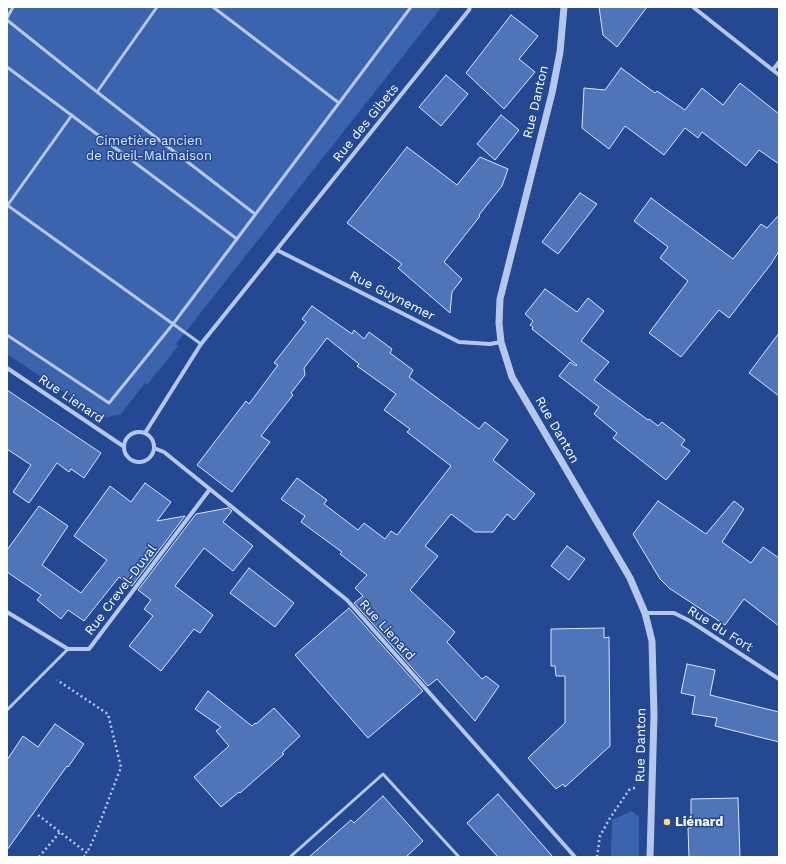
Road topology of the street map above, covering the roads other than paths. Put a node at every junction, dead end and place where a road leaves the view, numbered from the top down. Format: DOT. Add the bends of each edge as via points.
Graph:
graph roads {
  1 [pos="14,7"];
  2 [pos="157,7"];
  3 [pos="213,7"];
  4 [pos="411,7"];
  5 [pos="470,7"];
  6 [pos="564,7"];
  7 [pos="693,7"];
  8 [pos="7,19"];
  9 [pos="779,62"];
  10 [pos="7,67"];
  11 [pos="772,70"];
  12 [pos="779,75"];
  13 [pos="96,92"];
  14 [pos="339,103"];
  15 [pos="72,115"];
  16 [pos="7,205"];
  17 [pos="255,214"];
  18 [pos="237,239"];
  19 [pos="278,250"];
  20 [pos="173,324"];
  21 [pos="7,335"];
  22 [pos="501,342"];
  23 [pos="201,344"];
  24 [pos="7,368"];
  25 [pos="145,433"];
  26 [pos="124,446"];
  27 [pos="154,448"];
  28 [pos="210,489"];
  29 [pos="7,612"];
  30 [pos="645,613"];
  31 [pos="68,649"];
  32 [pos="779,679"];
  33 [pos="7,710"];
  34 [pos="290,857"];
  35 [pos="459,857"];
  36 [pos="575,857"];
  37 [pos="650,857"];
  1 -- 8 [label="lane"];
  2 -- 13 [label="lane"];
  3 -- 14 [label="lane"];
  4 -- 14 [label="lane"];
  5 -- 19 [label="street, Rue des Gibets"];
  6 -- 22 [label="street, Rue Danton" via="560,52 552,93 500,298"];
  7 -- 11 [label="street"];
  8 -- 13 [label="lane"];
  9 -- 11 [label="street"];
  10 -- 15 [label="lane"];
  11 -- 12 [label="street"];
  13 -- 17 [label="lane"];
  14 -- 17 [label="lane"];
  15 -- 16 [label="lane"];
  15 -- 18 [label="lane"];
  16 -- 20 [label="lane"];
  17 -- 18 [label="lane"];
  18 -- 20 [label="lane"];
  19 -- 22 [label="street, Rue Guynemer" via="459,342"];
  19 -- 23 [label="street, Rue des Gibets"];
  20 -- 21 [label="lane" via="109,403"];
  20 -- 23 [label="lane"];
  22 -- 30 [label="street, Rue Danton" via="512,377 630,578"];
  23 -- 25 [label="street, Rue des Gibets"];
  24 -- 26 [label="street, Rue Lienard"];
  25 -- 26 [label="street" via="129,435"];
  25 -- 27 [label="street" via="152,440"];
  26 -- 27 [label="street" via="129,458 140,462 150,457"];
  27 -- 28 [label="street, Rue Lienard" via="164,452"];
  28 -- 31 [label="street, Rue Crevel-Duval" via="89,649"];
  28 -- 36 [label="street, Rue Lienard" via="347,600"];
  29 -- 31 [label="street"];
  30 -- 32 [label="street, Rue du Fort" via="674,613"];
  30 -- 37 [label="street, Rue Danton" via="652,641 654,715"];
  31 -- 33 [label="lane"];
  34 -- 35 [label="lane" via="383,774"];
}
